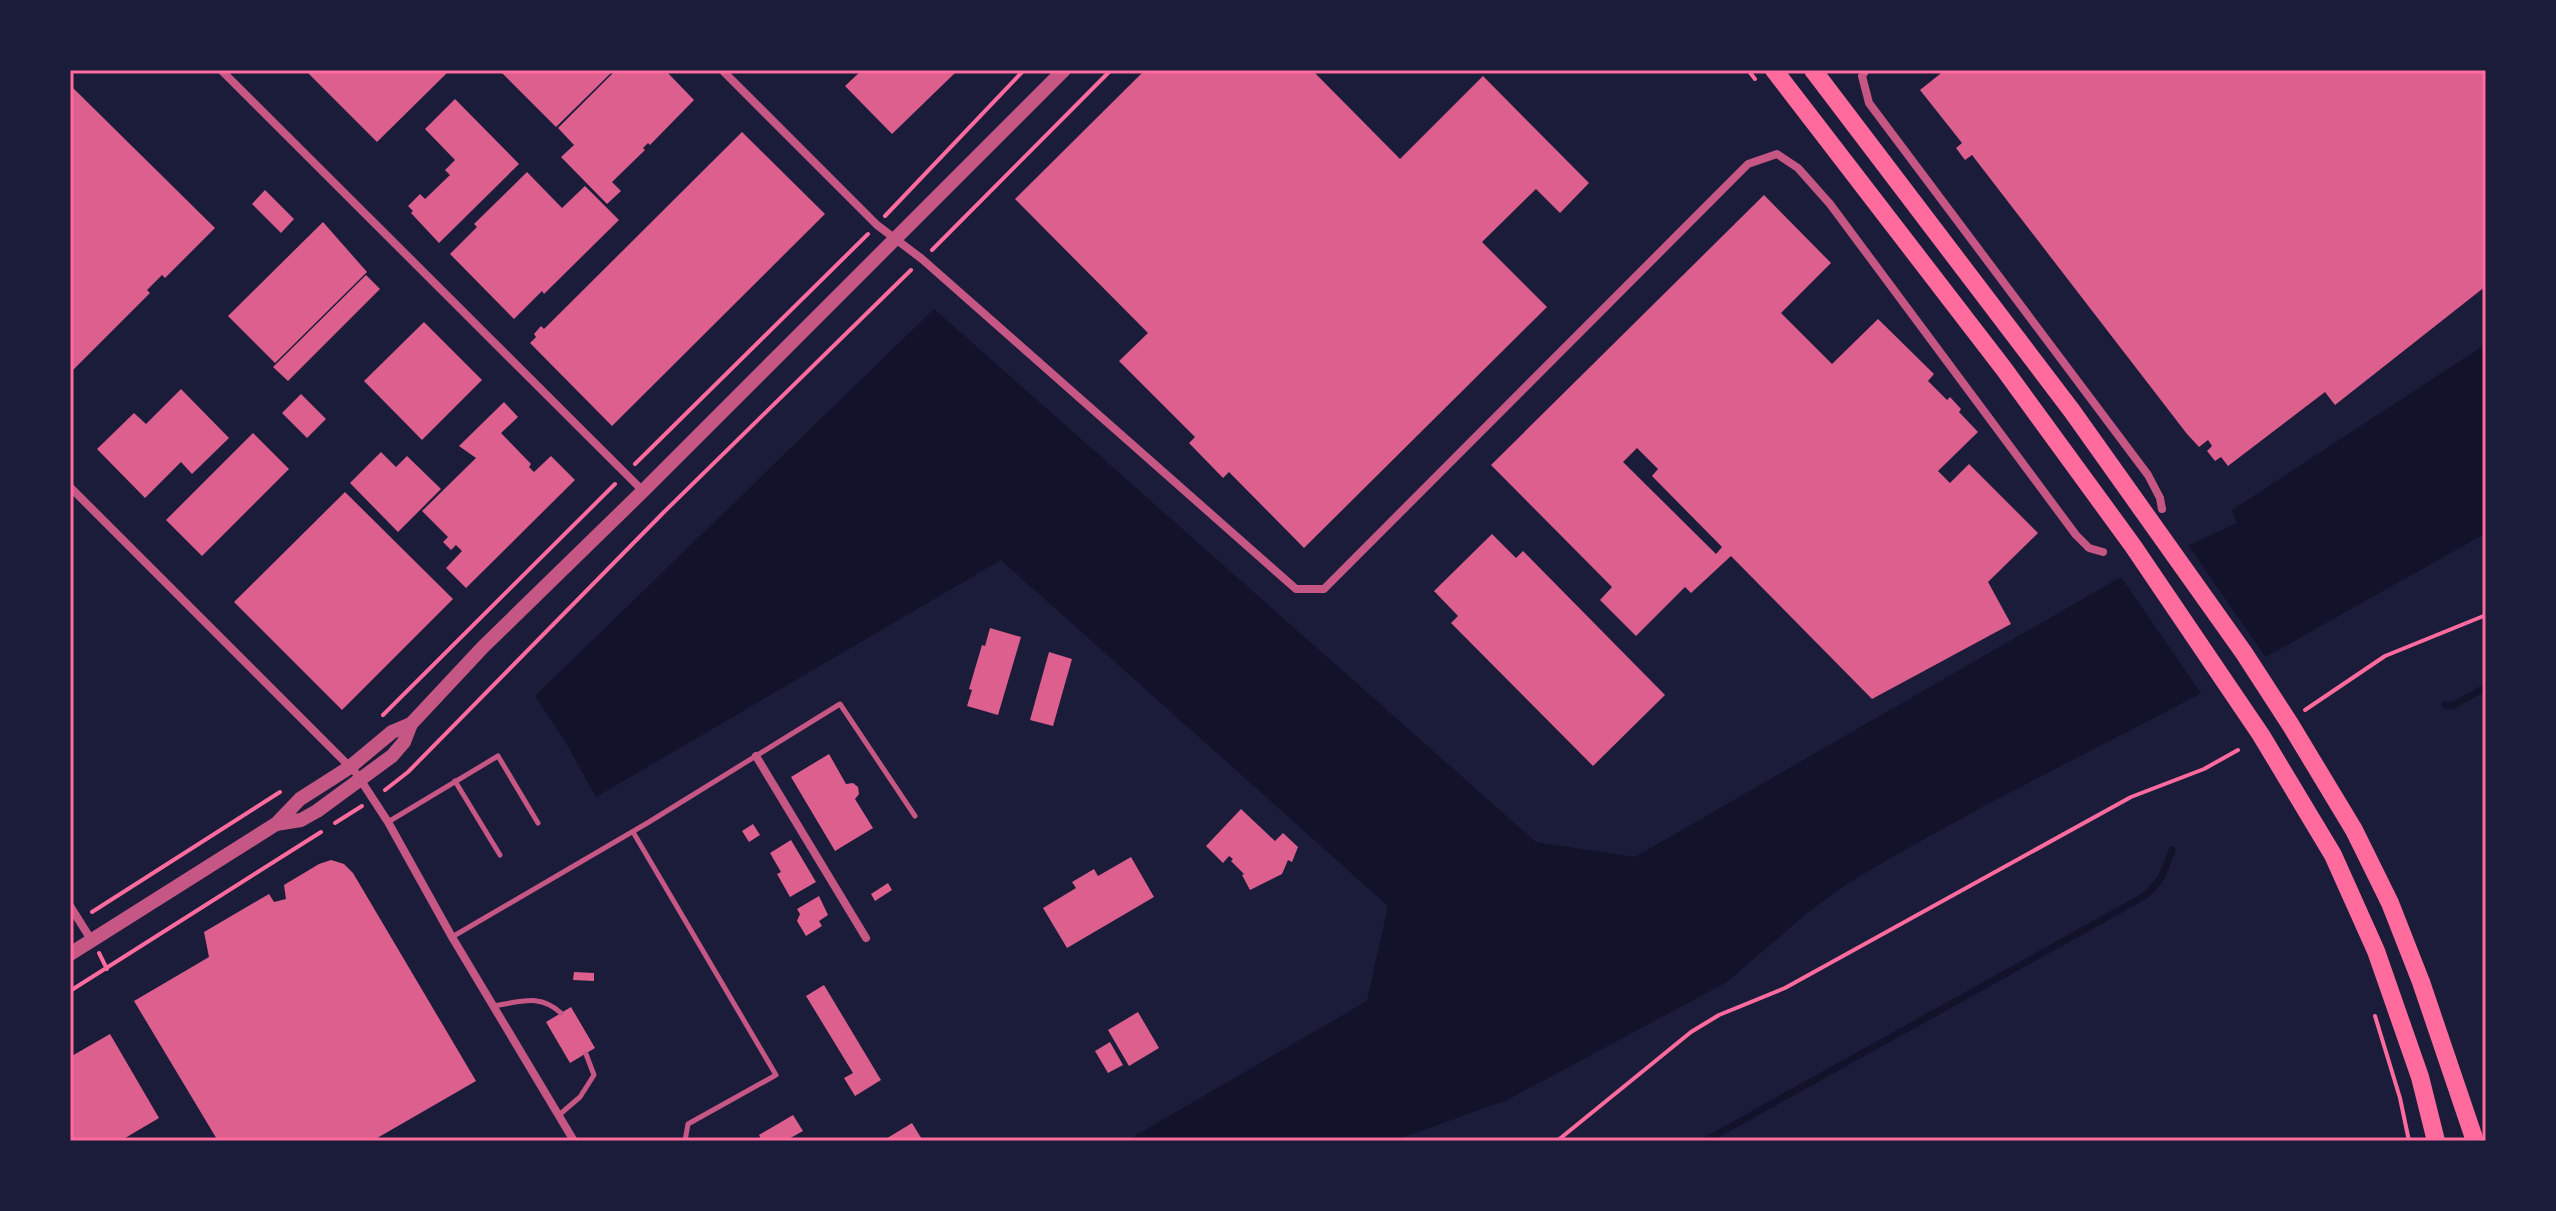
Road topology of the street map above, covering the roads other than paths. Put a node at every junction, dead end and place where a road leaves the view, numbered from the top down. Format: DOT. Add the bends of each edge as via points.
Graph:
graph roads {
  1 [pos="221,70"];
  2 [pos="722,70"];
  3 [pos="1064,70"];
  4 [pos="1774,70"];
  5 [pos="1813,70"];
  6 [pos="1866,70"];
  7 [pos="896,239"];
  8 [pos="70,487"];
  9 [pos="643,491"];
  10 [pos="2162,509"];
  11 [pos="2103,552"];
  12 [pos="411,724"];
  13 [pos="756,756"];
  14 [pos="350,767"];
  15 [pos="361,780"];
  16 [pos="455,781"];
  17 [pos="915,816"];
  18 [pos="388,822"];
  19 [pos="538,823"];
  20 [pos="276,824"];
  21 [pos="633,832"];
  22 [pos="500,855"];
  23 [pos="70,906"];
  24 [pos="452,937"];
  25 [pos="866,938"];
  26 [pos="92,941"];
  27 [pos="70,954"];
  28 [pos="493,1006"];
  29 [pos="561,1013"];
  30 [pos="586,1054"];
  31 [pos="559,1115"];
  32 [pos="574,1141"];
  33 [pos="685,1141"];
  34 [pos="2436,1141"];
  35 [pos="2475,1141"];
  1 -- 9 [label="street"];
  2 -- 7 [label="street"];
  3 -- 7 [label="street"];
  4 -- 34 [label="main road" via="2124,534 2290,783 2333,855 2376,951 2420,1077"];
  5 -- 35 [label="main road" via="2141,506 2244,653 2316,768 2390,903"];
  6 -- 10 [label="street" via="1862,76 1869,103 2148,475"];
  7 -- 9 [label="street"];
  7 -- 11 [label="street" via="1296,589 1324,589 1748,164 1777,154 1798,168 1830,204 2076,535 2089,548"];
  8 -- 14 [label="street"];
  9 -- 12 [label="street"];
  12 -- 14 [label="street" via="392,732"];
  12 -- 15 [label="street" via="392,756"];
  13 -- 17 [label="lane" via="840,704"];
  13 -- 21 [label="lane"];
  13 -- 25 [label="street"];
  14 -- 15 [label="street"];
  14 -- 20 [label="street" via="300,799"];
  15 -- 18 [label="street"];
  15 -- 20 [label="street" via="301,820"];
  16 -- 18 [label="lane"];
  16 -- 19 [label="lane" via="498,756"];
  16 -- 22 [label="lane"];
  18 -- 24 [label="street"];
  20 -- 26 [label="street"];
  21 -- 24 [label="lane"];
  21 -- 33 [label="lane" via="776,1075 688,1124"];
  23 -- 26 [label="street"];
  24 -- 28 [label="street"];
  26 -- 27 [label="street"];
  28 -- 29 [label="lane" via="545,1001"];
  28 -- 31 [label="street"];
  30 -- 31 [label="lane" via="594,1075"];
  31 -- 32 [label="street"];
}
